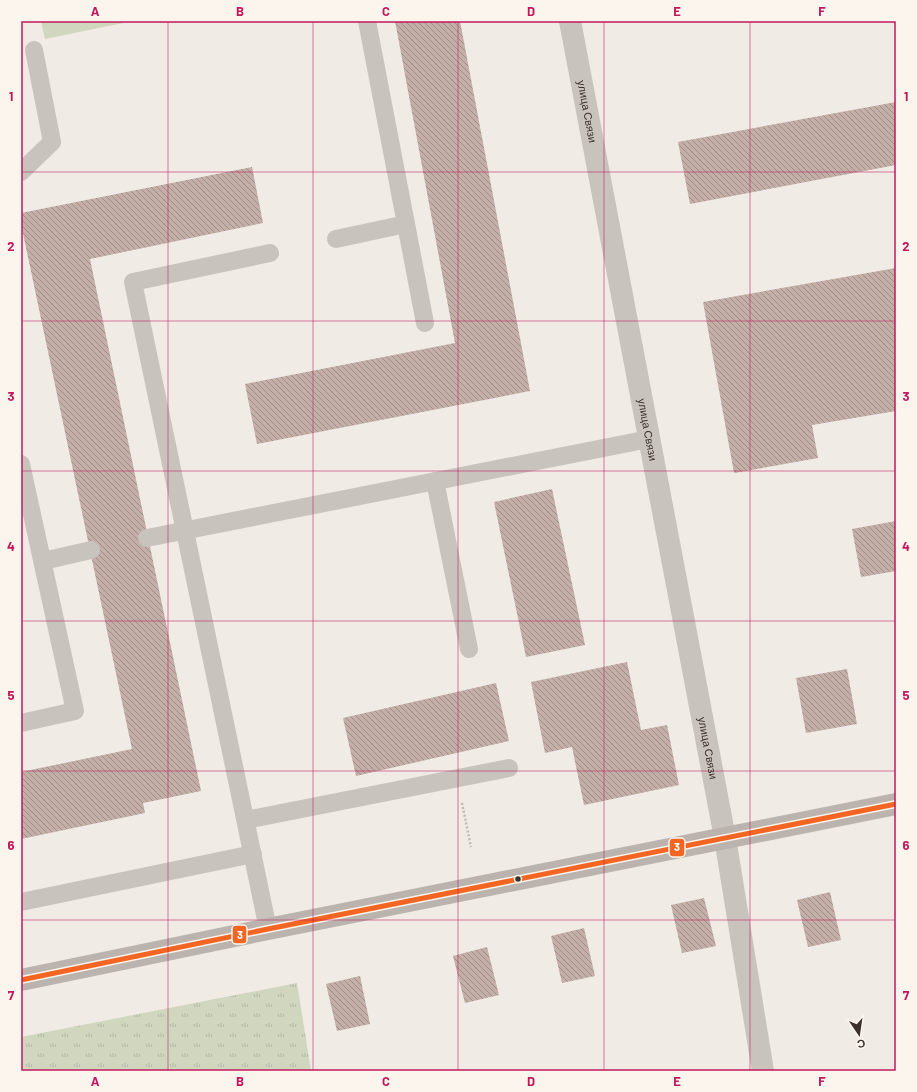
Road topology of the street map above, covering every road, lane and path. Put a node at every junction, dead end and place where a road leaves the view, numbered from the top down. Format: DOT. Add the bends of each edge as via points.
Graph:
graph roads {
  1 [pos="367,21"];
  2 [pos="570,21"];
  3 [pos="34,50"];
  4 [pos="21,172"];
  5 [pos="406,224"];
  6 [pos="336,239"];
  7 [pos="270,253"];
  8 [pos="425,323"];
  9 [pos="649,439"];
  10 [pos="21,464"];
  11 [pos="435,481"];
  12 [pos="185,530"];
  13 [pos="147,538"];
  14 [pos="91,550"];
  15 [pos="43,561"];
  16 [pos="468,649"];
  17 [pos="21,723"];
  18 [pos="509,768"];
  19 [pos="457,777"];
  20 [pos="896,804"];
  21 [pos="246,820"];
  22 [pos="725,838"];
  23 [pos="471,847"];
  24 [pos="253,854"];
  25 [pos="21,902"];
  26 [pos="268,929"];
  27 [pos="21,980"];
  28 [pos="763,1071"];
  1 -- 5 [label="lane"];
  2 -- 9 [label="street, улица Связи"];
  3 -- 4 [label="lane" via="52,142"];
  5 -- 6 [label="lane"];
  5 -- 8 [label="lane"];
  7 -- 12 [label="lane" via="133,282"];
  9 -- 11 [label="lane"];
  9 -- 22 [label="street, улица Связи"];
  10 -- 15 [label="lane"];
  11 -- 12 [label="lane"];
  11 -- 16 [label="lane"];
  12 -- 13 [label="lane"];
  12 -- 21 [label="lane"];
  14 -- 15 [label="lane"];
  15 -- 17 [label="lane" via="75,711"];
  18 -- 19 [label="lane"];
  19 -- 21 [label="lane"];
  19 -- 23 [label="path"];
  20 -- 22 [label="main road"];
  21 -- 24 [label="lane"];
  22 -- 26 [label="main road"];
  22 -- 28 [label="street, улица Связи"];
  24 -- 25 [label="lane"];
  24 -- 26 [label="lane"];
  26 -- 27 [label="main road"];
}
